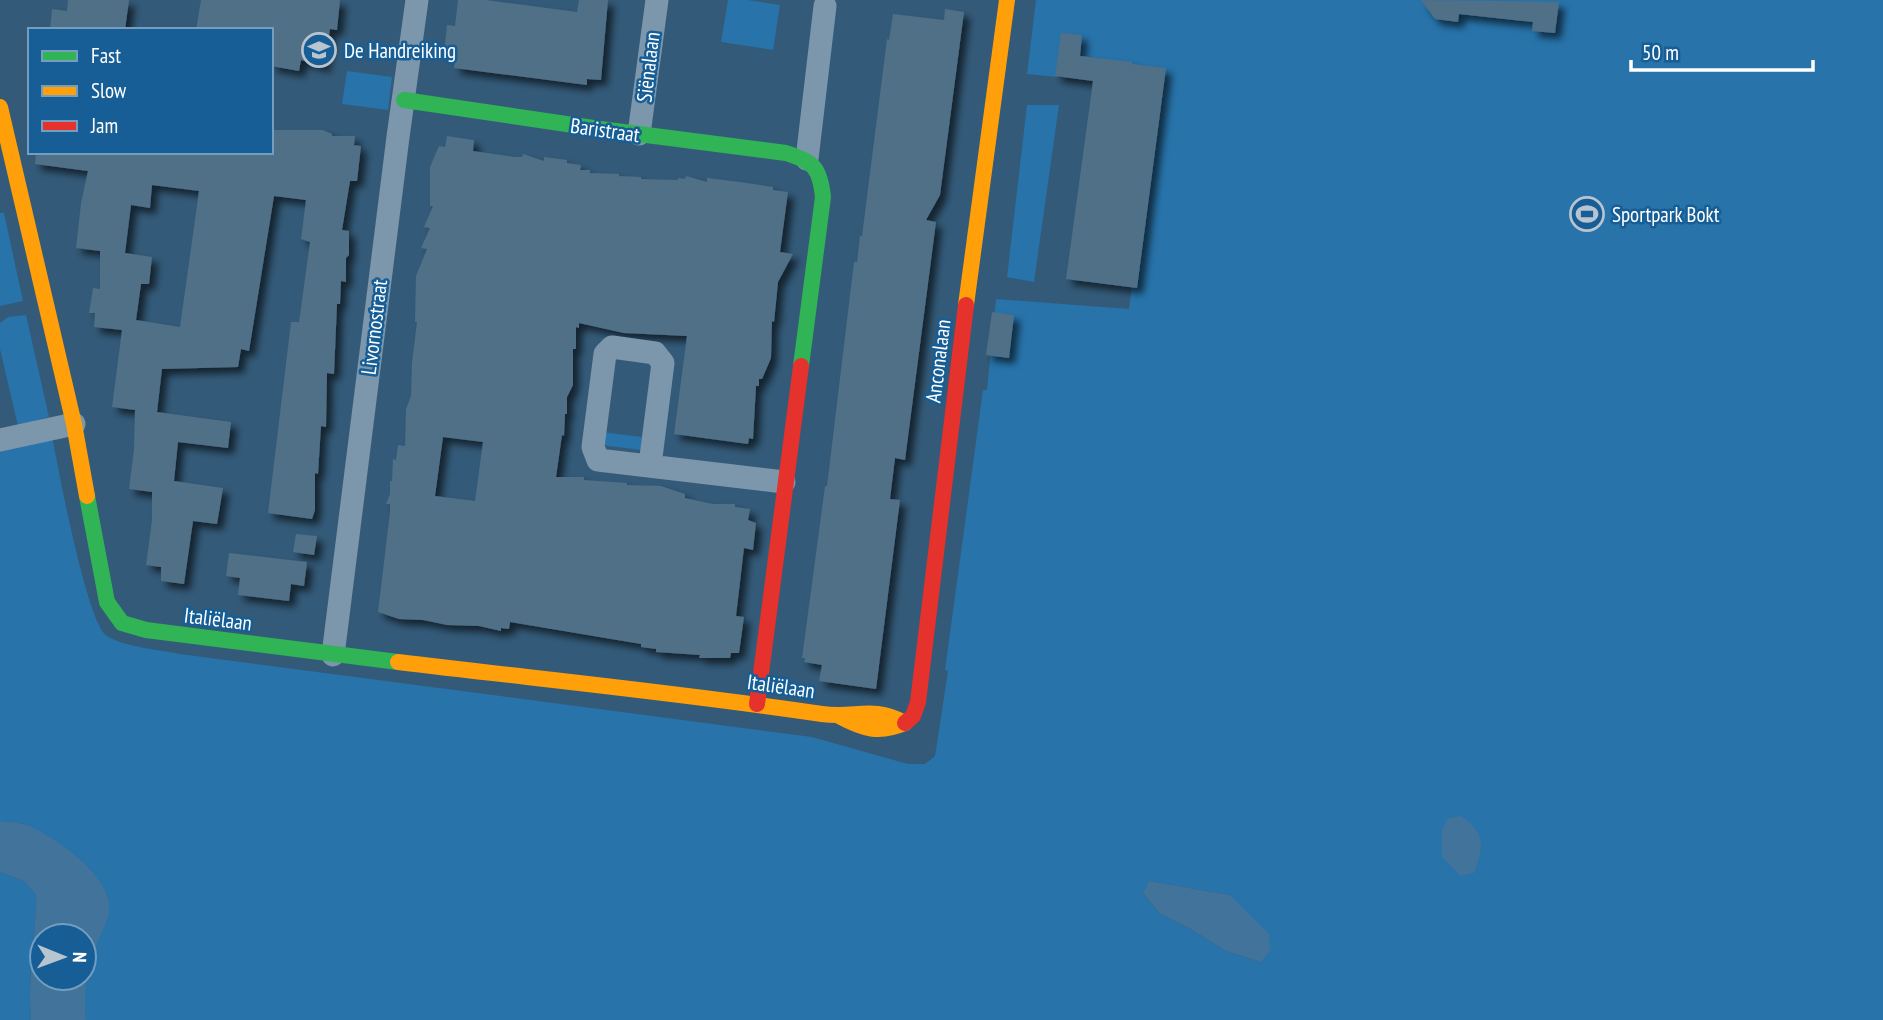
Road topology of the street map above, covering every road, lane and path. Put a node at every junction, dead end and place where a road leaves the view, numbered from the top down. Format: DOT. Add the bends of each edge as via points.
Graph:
graph roads {
  1 [pos="417,0"];
  2 [pos="657,0"];
  3 [pos="1007,0"];
  4 [pos="825,6"];
  5 [pos="404,100"];
  6 [pos="0,107"];
  7 [pos="639,134"];
  8 [pos="807,159"];
  9 [pos="8,185"];
  10 [pos="74,424"];
  11 [pos="0,440"];
  12 [pos="650,465"];
  13 [pos="784,482"];
  14 [pos="333,655"];
  15 [pos="757,704"];
  16 [pos="905,723"];
  1 -- 5 [label="street, Livornostraat"];
  2 -- 7 [label="street, Siënalaan"];
  3 -- 16 [label="street, Anconalaan" via="919,693 913,716"];
  4 -- 8 [label="street"];
  5 -- 7 [label="street, Baristraat"];
  5 -- 14 [label="street, Livornostraat"];
  6 -- 9 [label="street, Italiëlaan"];
  7 -- 8 [label="street, Baristraat"];
  8 -- 13 [label="street" via="821,173 823,198"];
  9 -- 10 [label="street, Italiëlaan"];
  10 -- 11 [label="street"];
  10 -- 14 [label="street, Italiëlaan" via="107,602 122,623 146,631"];
  12 -- 12 [label="street" via="663,363 655,353 612,347 605,354 593,447 598,460"];
  12 -- 13 [label="street"];
  13 -- 15 [label="street"];
  14 -- 15 [label="street, Italiëlaan"];
  15 -- 16 [label="street, Italiëlaan" via="839,716 861,728 887,732"];
}
